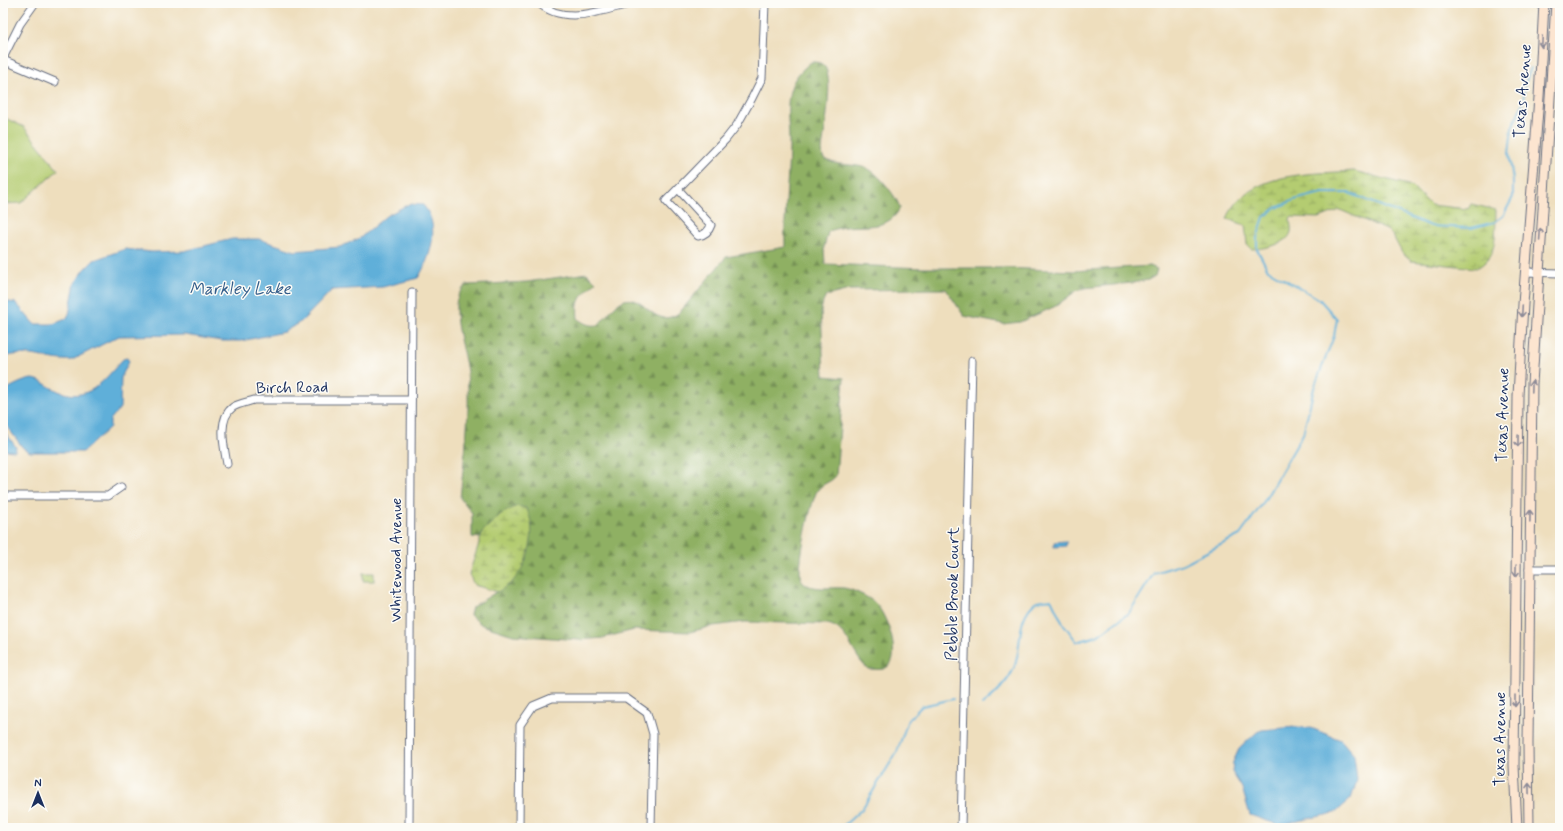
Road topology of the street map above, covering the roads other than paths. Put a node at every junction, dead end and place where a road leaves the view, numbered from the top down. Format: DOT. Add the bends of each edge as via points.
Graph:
graph roads {
  1 [pos="35,3"];
  2 [pos="539,3"];
  3 [pos="633,3"];
  4 [pos="765,3"];
  5 [pos="1544,3"];
  6 [pos="1556,3"];
  7 [pos="3,59"];
  8 [pos="55,82"];
  9 [pos="678,189"];
  10 [pos="1525,272"];
  11 [pos="1538,273"];
  12 [pos="1560,273"];
  13 [pos="412,292"];
  14 [pos="972,361"];
  15 [pos="411,400"];
  16 [pos="227,464"];
  17 [pos="120,487"];
  18 [pos="3,496"];
  19 [pos="1529,569"];
  20 [pos="1560,569"];
  21 [pos="410,828"];
  22 [pos="519,828"];
  23 [pos="651,828"];
  24 [pos="961,828"];
  25 [pos="1517,828"];
  26 [pos="1529,828"];
  1 -- 7 [label="street" via="20,24"];
  2 -- 3 [label="street" via="546,10 575,16"];
  4 -- 9 [label="street" via="762,78 737,125"];
  5 -- 10 [label="main road, Texas Avenue, one-way"];
  11 -- 6 [label="main road, Texas Avenue, one-way"];
  7 -- 8 [label="street"];
  9 -- 9 [label="street" via="711,225 704,235 698,236 666,200"];
  10 -- 11 [label="street"];
  10 -- 25 [label="main road, Texas Avenue, one-way" via="1518,396 1514,765"];
  11 -- 12 [label="street"];
  19 -- 11 [label="main road, Texas Avenue, one-way" via="1532,384"];
  13 -- 15 [label="street, Whitewood Avenue"];
  14 -- 24 [label="street, Pebble Brook Court"];
  15 -- 16 [label="street, Birch Road" via="254,400 233,407 225,420 223,439"];
  15 -- 21 [label="street, Whitewood Avenue"];
  17 -- 18 [label="street" via="108,496"];
  19 -- 20 [label="street"];
  26 -- 19 [label="main road, Texas Avenue, one-way"];
  22 -- 23 [label="street" via="520,725 532,706 552,698 626,698 647,714 653,734"];
}
